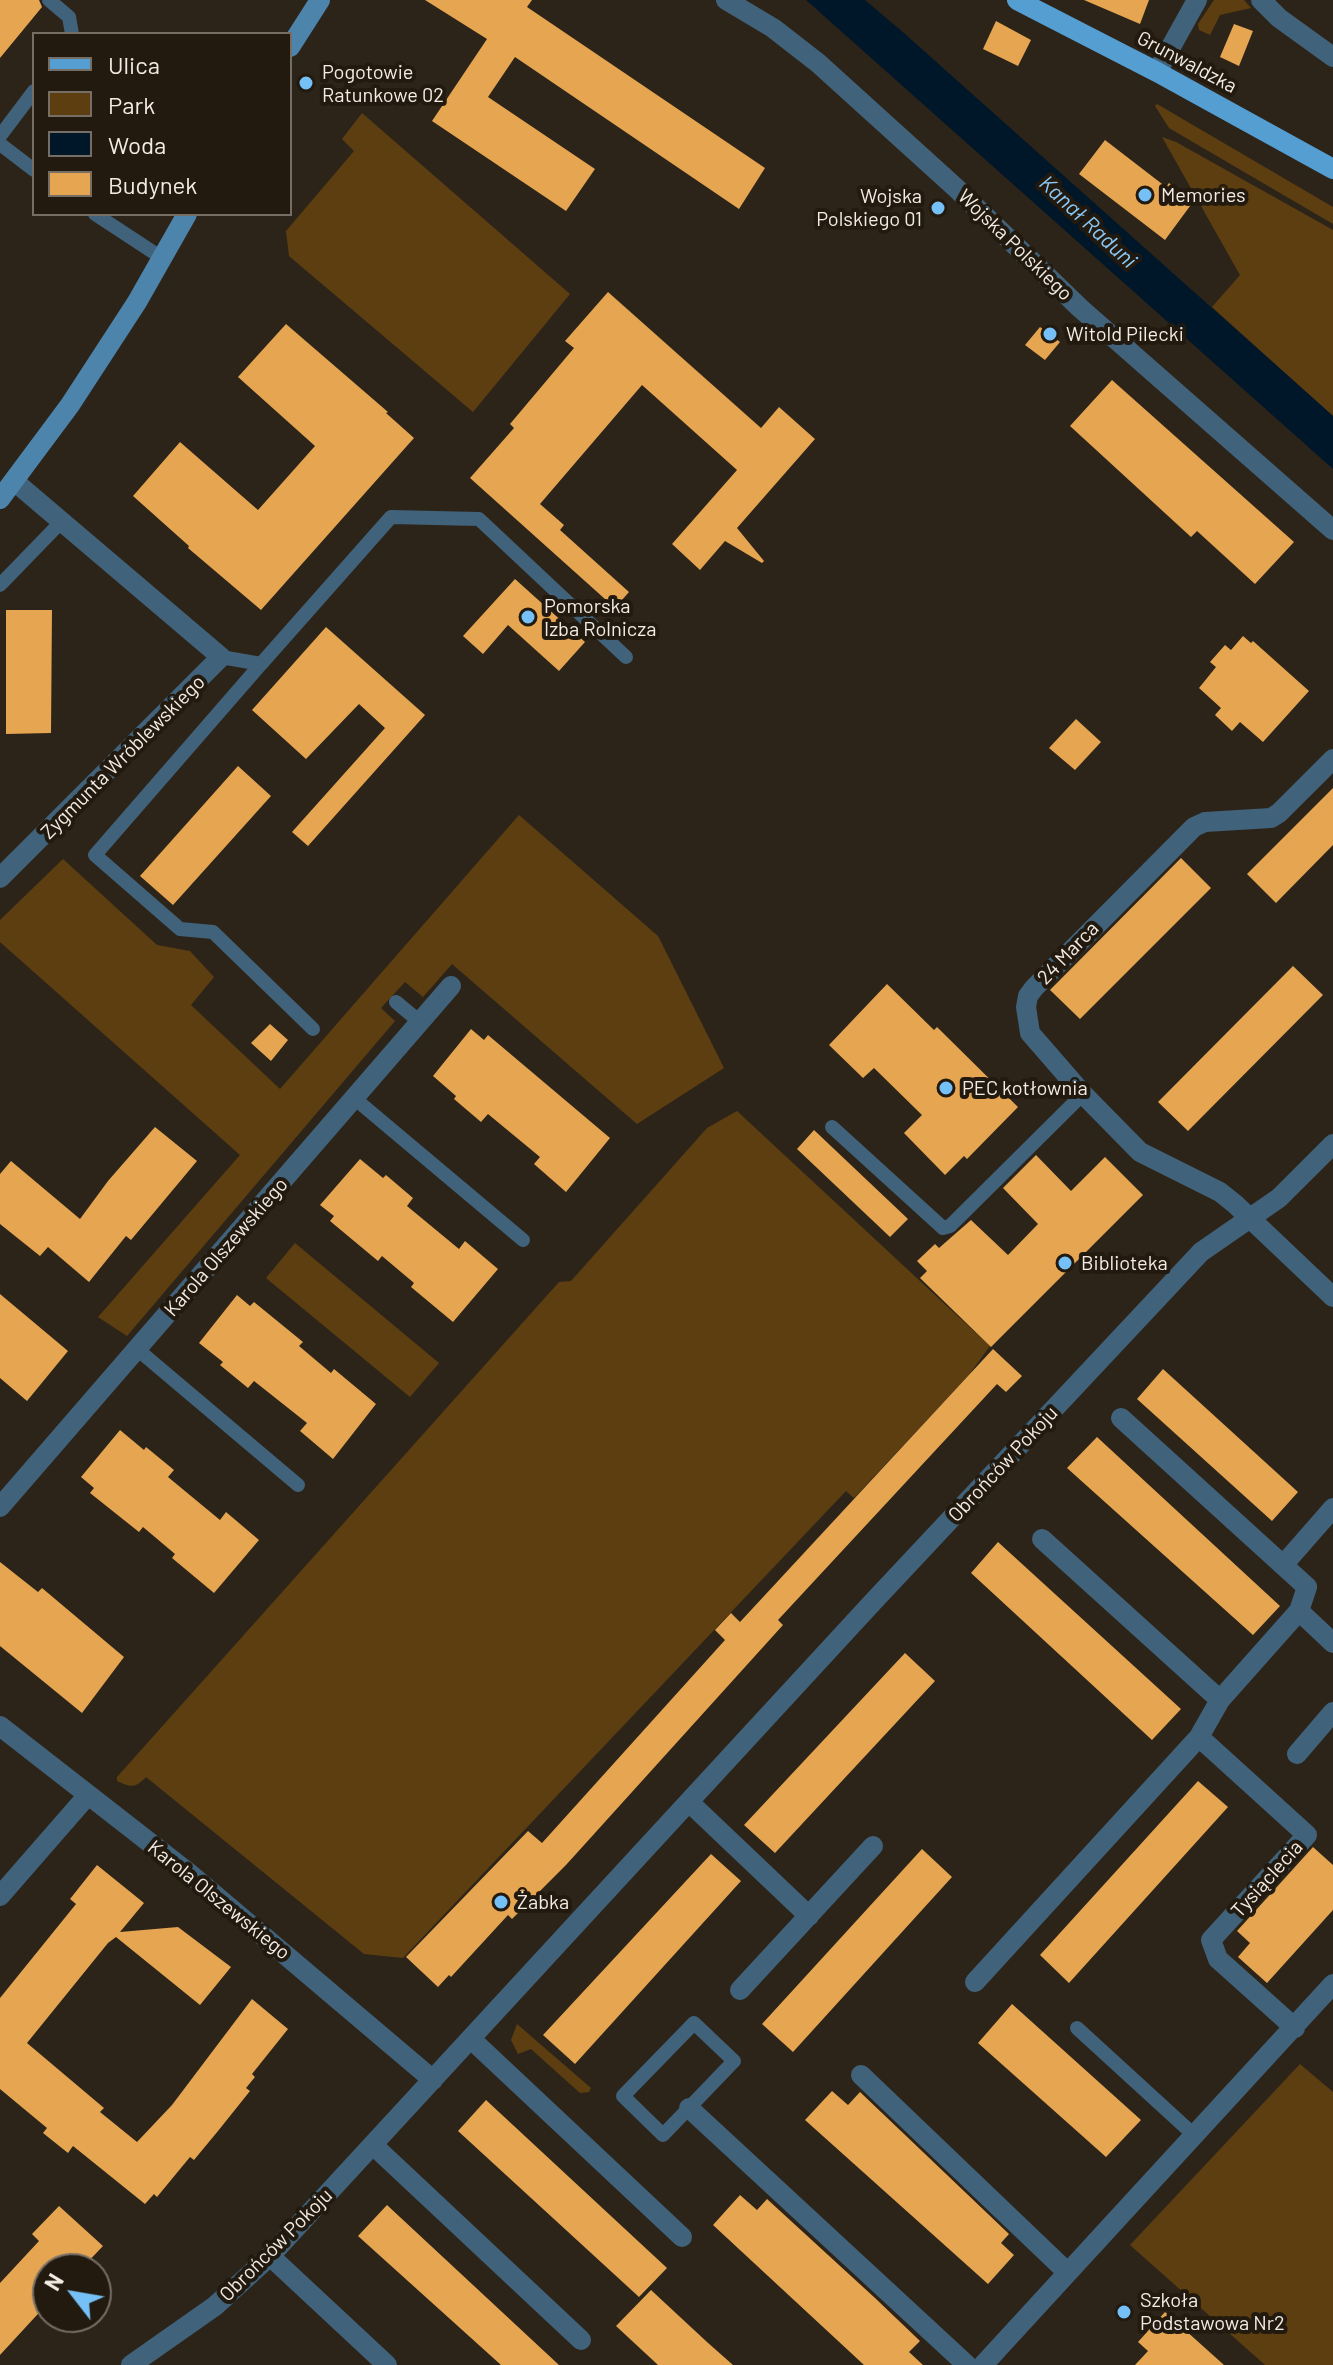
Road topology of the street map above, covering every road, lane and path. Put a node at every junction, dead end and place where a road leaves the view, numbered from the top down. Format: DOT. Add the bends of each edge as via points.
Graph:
graph roads {
  1 [pos="49,0"];
  2 [pos="320,0"];
  3 [pos="726,0"];
  4 [pos="1017,0"];
  5 [pos="1197,0"];
  6 [pos="1261,0"];
  7 [pos="72,32"];
  8 [pos="292,44"];
  9 [pos="1333,57"];
  10 [pos="1157,72"];
  11 [pos="32,94"];
  12 [pos="0,136"];
  13 [pos="0,144"];
  14 [pos="32,168"];
  15 [pos="1333,169"];
  16 [pos="98,216"];
  17 [pos="186,216"];
  18 [pos="162,258"];
  19 [pos="14,481"];
  20 [pos="0,499"];
  21 [pos="63,520"];
  22 [pos="1333,530"];
  23 [pos="0,585"];
  24 [pos="221,657"];
  25 [pos="626,657"];
  26 [pos="261,664"];
  27 [pos="1333,759"];
  28 [pos="0,878"];
  29 [pos="451,986"];
  30 [pos="396,1002"];
  31 [pos="420,1022"];
  32 [pos="313,1029"];
  33 [pos="1083,1094"];
  34 [pos="354,1098"];
  35 [pos="832,1127"];
  36 [pos="1333,1144"];
  37 [pos="1252,1219"];
  38 [pos="523,1240"];
  39 [pos="1333,1297"];
  40 [pos="137,1349"];
  41 [pos="1121,1418"];
  42 [pos="298,1485"];
  43 [pos="0,1507"];
  44 [pos="1333,1508"];
  45 [pos="1042,1539"];
  46 [pos="1284,1564"];
  47 [pos="1299,1611"];
  48 [pos="1333,1643"];
  49 [pos="1220,1700"];
  50 [pos="1333,1712"];
  51 [pos="0,1726"];
  52 [pos="1199,1737"];
  53 [pos="1297,1754"];
  54 [pos="88,1795"];
  55 [pos="689,1802"];
  56 [pos="873,1846"];
  57 [pos="0,1896"];
  58 [pos="809,1916"];
  59 [pos="975,1982"];
  60 [pos="1333,1984"];
  61 [pos="740,1990"];
  62 [pos="1077,2028"];
  63 [pos="1295,2028"];
  64 [pos="471,2039"];
  65 [pos="861,2075"];
  66 [pos="433,2080"];
  67 [pos="689,2108"];
  68 [pos="1194,2135"];
  69 [pos="373,2145"];
  70 [pos="682,2237"];
  71 [pos="270,2256"];
  72 [pos="1067,2272"];
  73 [pos="581,2340"];
  74 [pos="131,2365"];
  75 [pos="387,2365"];
  76 [pos="967,2365"];
  77 [pos="983,2365"];
  1 -- 7 [label="lane" via="69,17"];
  2 -- 8 [label="main road"];
  3 -- 22 [label="street, Wojska Polskiego" via="818,63 1080,308"];
  4 -- 10 [label="main road, Grunwaldzka"];
  5 -- 10 [label="street"];
  6 -- 9 [label="street"];
  10 -- 15 [label="main road, Grunwaldzka"];
  11 -- 12 [label="lane"];
  13 -- 14 [label="lane"];
  16 -- 18 [label="lane"];
  17 -- 18 [label="main road"];
  18 -- 19 [label="main road" via="70,405"];
  19 -- 20 [label="main road"];
  19 -- 21 [label="street, Zygmunta Wróblewskiego"];
  21 -- 23 [label="lane"];
  21 -- 24 [label="street, Zygmunta Wróblewskiego"];
  24 -- 26 [label="lane"];
  24 -- 28 [label="street, Zygmunta Wróblewskiego"];
  25 -- 26 [label="lane" via="479,519 391,517"];
  26 -- 32 [label="lane" via="95,855 180,929 213,932"];
  27 -- 33 [label="street, 24 Marca" via="1271,818 1194,827 1028,996 1030,1033"];
  29 -- 31 [label="street, Karola Olszewskiego"];
  30 -- 31 [label="lane"];
  31 -- 34 [label="street, Karola Olszewskiego"];
  33 -- 35 [label="lane" via="943,1228"];
  33 -- 37 [label="street, 24 Marca" via="1140,1152 1220,1192"];
  34 -- 38 [label="lane"];
  34 -- 40 [label="street, Karola Olszewskiego"];
  36 -- 37 [label="street, Obrońców Pokoju"];
  37 -- 39 [label="street, 24 Marca"];
  37 -- 55 [label="street, Obrońców Pokoju" via="1201,1252"];
  40 -- 42 [label="lane"];
  40 -- 43 [label="street, Karola Olszewskiego"];
  41 -- 46 [label="street"];
  44 -- 46 [label="street"];
  45 -- 49 [label="street"];
  46 -- 47 [label="street" via="1307,1587"];
  47 -- 48 [label="street"];
  47 -- 49 [label="street"];
  49 -- 52 [label="street"];
  50 -- 53 [label="street"];
  51 -- 54 [label="street, Karola Olszewskiego"];
  52 -- 59 [label="street"];
  52 -- 63 [label="street, Tysiąclecia" via="1307,1835 1211,1940 1218,1959"];
  54 -- 57 [label="street"];
  54 -- 66 [label="street, Karola Olszewskiego" via="190,1874"];
  55 -- 58 [label="street"];
  55 -- 64 [label="street, Obrońców Pokoju"];
  56 -- 58 [label="street"];
  58 -- 61 [label="street"];
  60 -- 63 [label="street"];
  62 -- 68 [label="lane"];
  63 -- 68 [label="street"];
  64 -- 66 [label="street, Obrońców Pokoju"];
  64 -- 70 [label="street"];
  65 -- 72 [label="street"];
  66 -- 69 [label="street, Obrońców Pokoju"];
  67 -- 67 [label="lane" via="734,2061 694,2023 623,2096 663,2135"];
  67 -- 76 [label="street"];
  68 -- 72 [label="street"];
  69 -- 71 [label="street, Obrońców Pokoju"];
  69 -- 73 [label="street"];
  71 -- 74 [label="street, Obrońców Pokoju" via="215,2306"];
  71 -- 75 [label="street"];
  72 -- 77 [label="street"];
}
